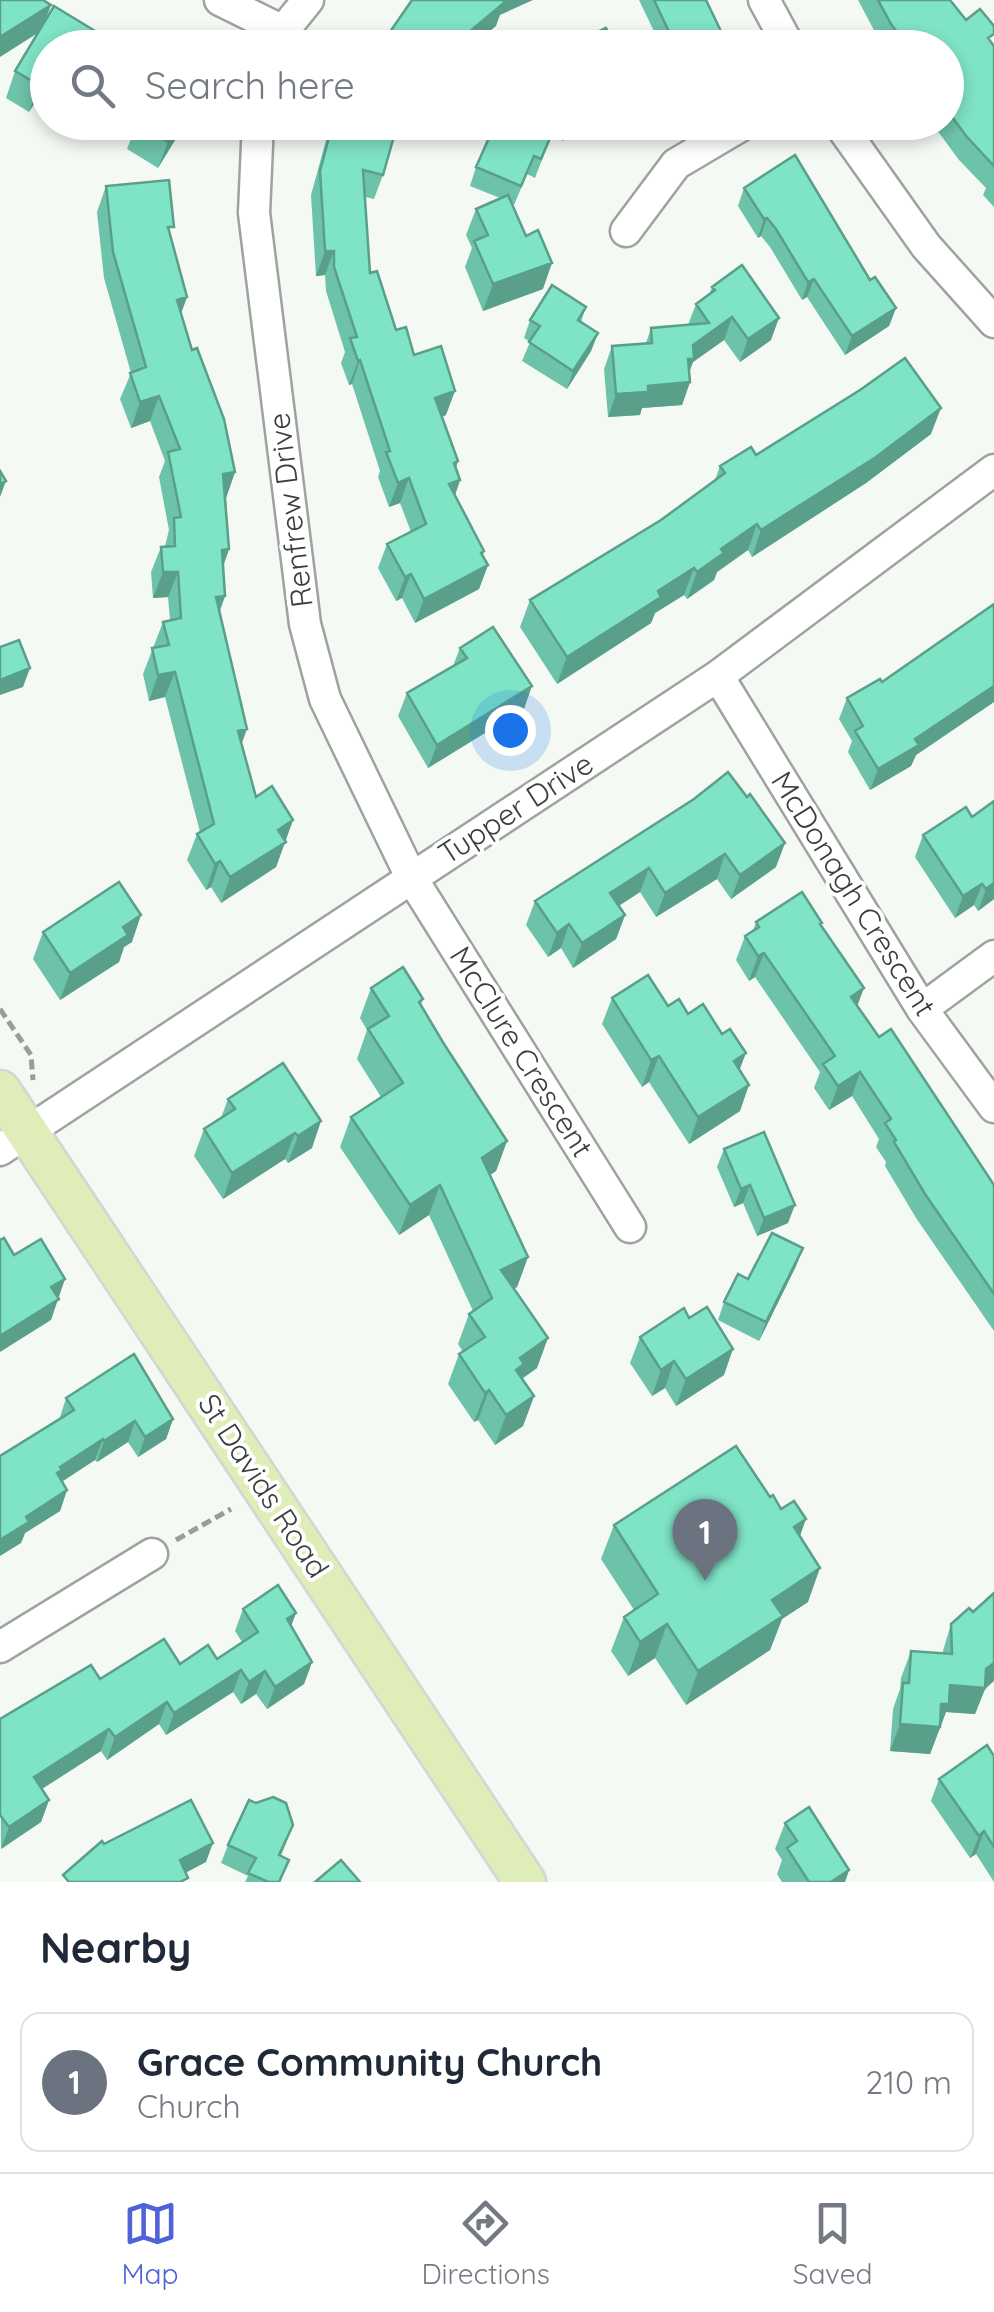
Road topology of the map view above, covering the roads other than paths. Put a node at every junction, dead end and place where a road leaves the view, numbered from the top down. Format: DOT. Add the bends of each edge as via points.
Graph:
graph roads {
  1 [pos="220,0"];
  2 [pos="308,0"];
  3 [pos="764,0"];
  4 [pos="266,30"];
  5 [pos="286,30"];
  6 [pos="780,30"];
  7 [pos="257,140"];
  8 [pos="717,140"];
  9 [pos="851,140"];
  10 [pos="626,231"];
  11 [pos="994,322"];
  12 [pos="994,470"];
  13 [pos="718,676"];
  14 [pos="411,878"];
  15 [pos="994,956"];
  16 [pos="922,1009"];
  17 [pos="17,1087"];
  18 [pos="994,1107"];
  19 [pos="13,1140"];
  20 [pos="630,1227"];
  21 [pos="152,1554"];
  22 [pos="0,1646"];
  23 [pos="525,1882"];
  1 -- 4 [label="street"];
  2 -- 5 [label="street"];
  3 -- 6 [label="street"];
  7 -- 14 [label="street, Renfrew Drive" via="254,213 305,624 325,699"];
  8 -- 10 [label="street" via="676,164"];
  9 -- 11 [label="street" via="926,246"];
  12 -- 13 [label="street, Tupper Drive"];
  13 -- 14 [label="street, Tupper Drive"];
  13 -- 16 [label="street, McDonagh Crescent"];
  14 -- 19 [label="street, Tupper Drive"];
  14 -- 20 [label="street, McClure Crescent"];
  15 -- 16 [label="street"];
  16 -- 18 [label="street, McDonagh Crescent"];
  17 -- 19 [label="main road, St Davids Road"];
  19 -- 23 [label="main road, St Davids Road"];
  21 -- 22 [label="street"];
}
